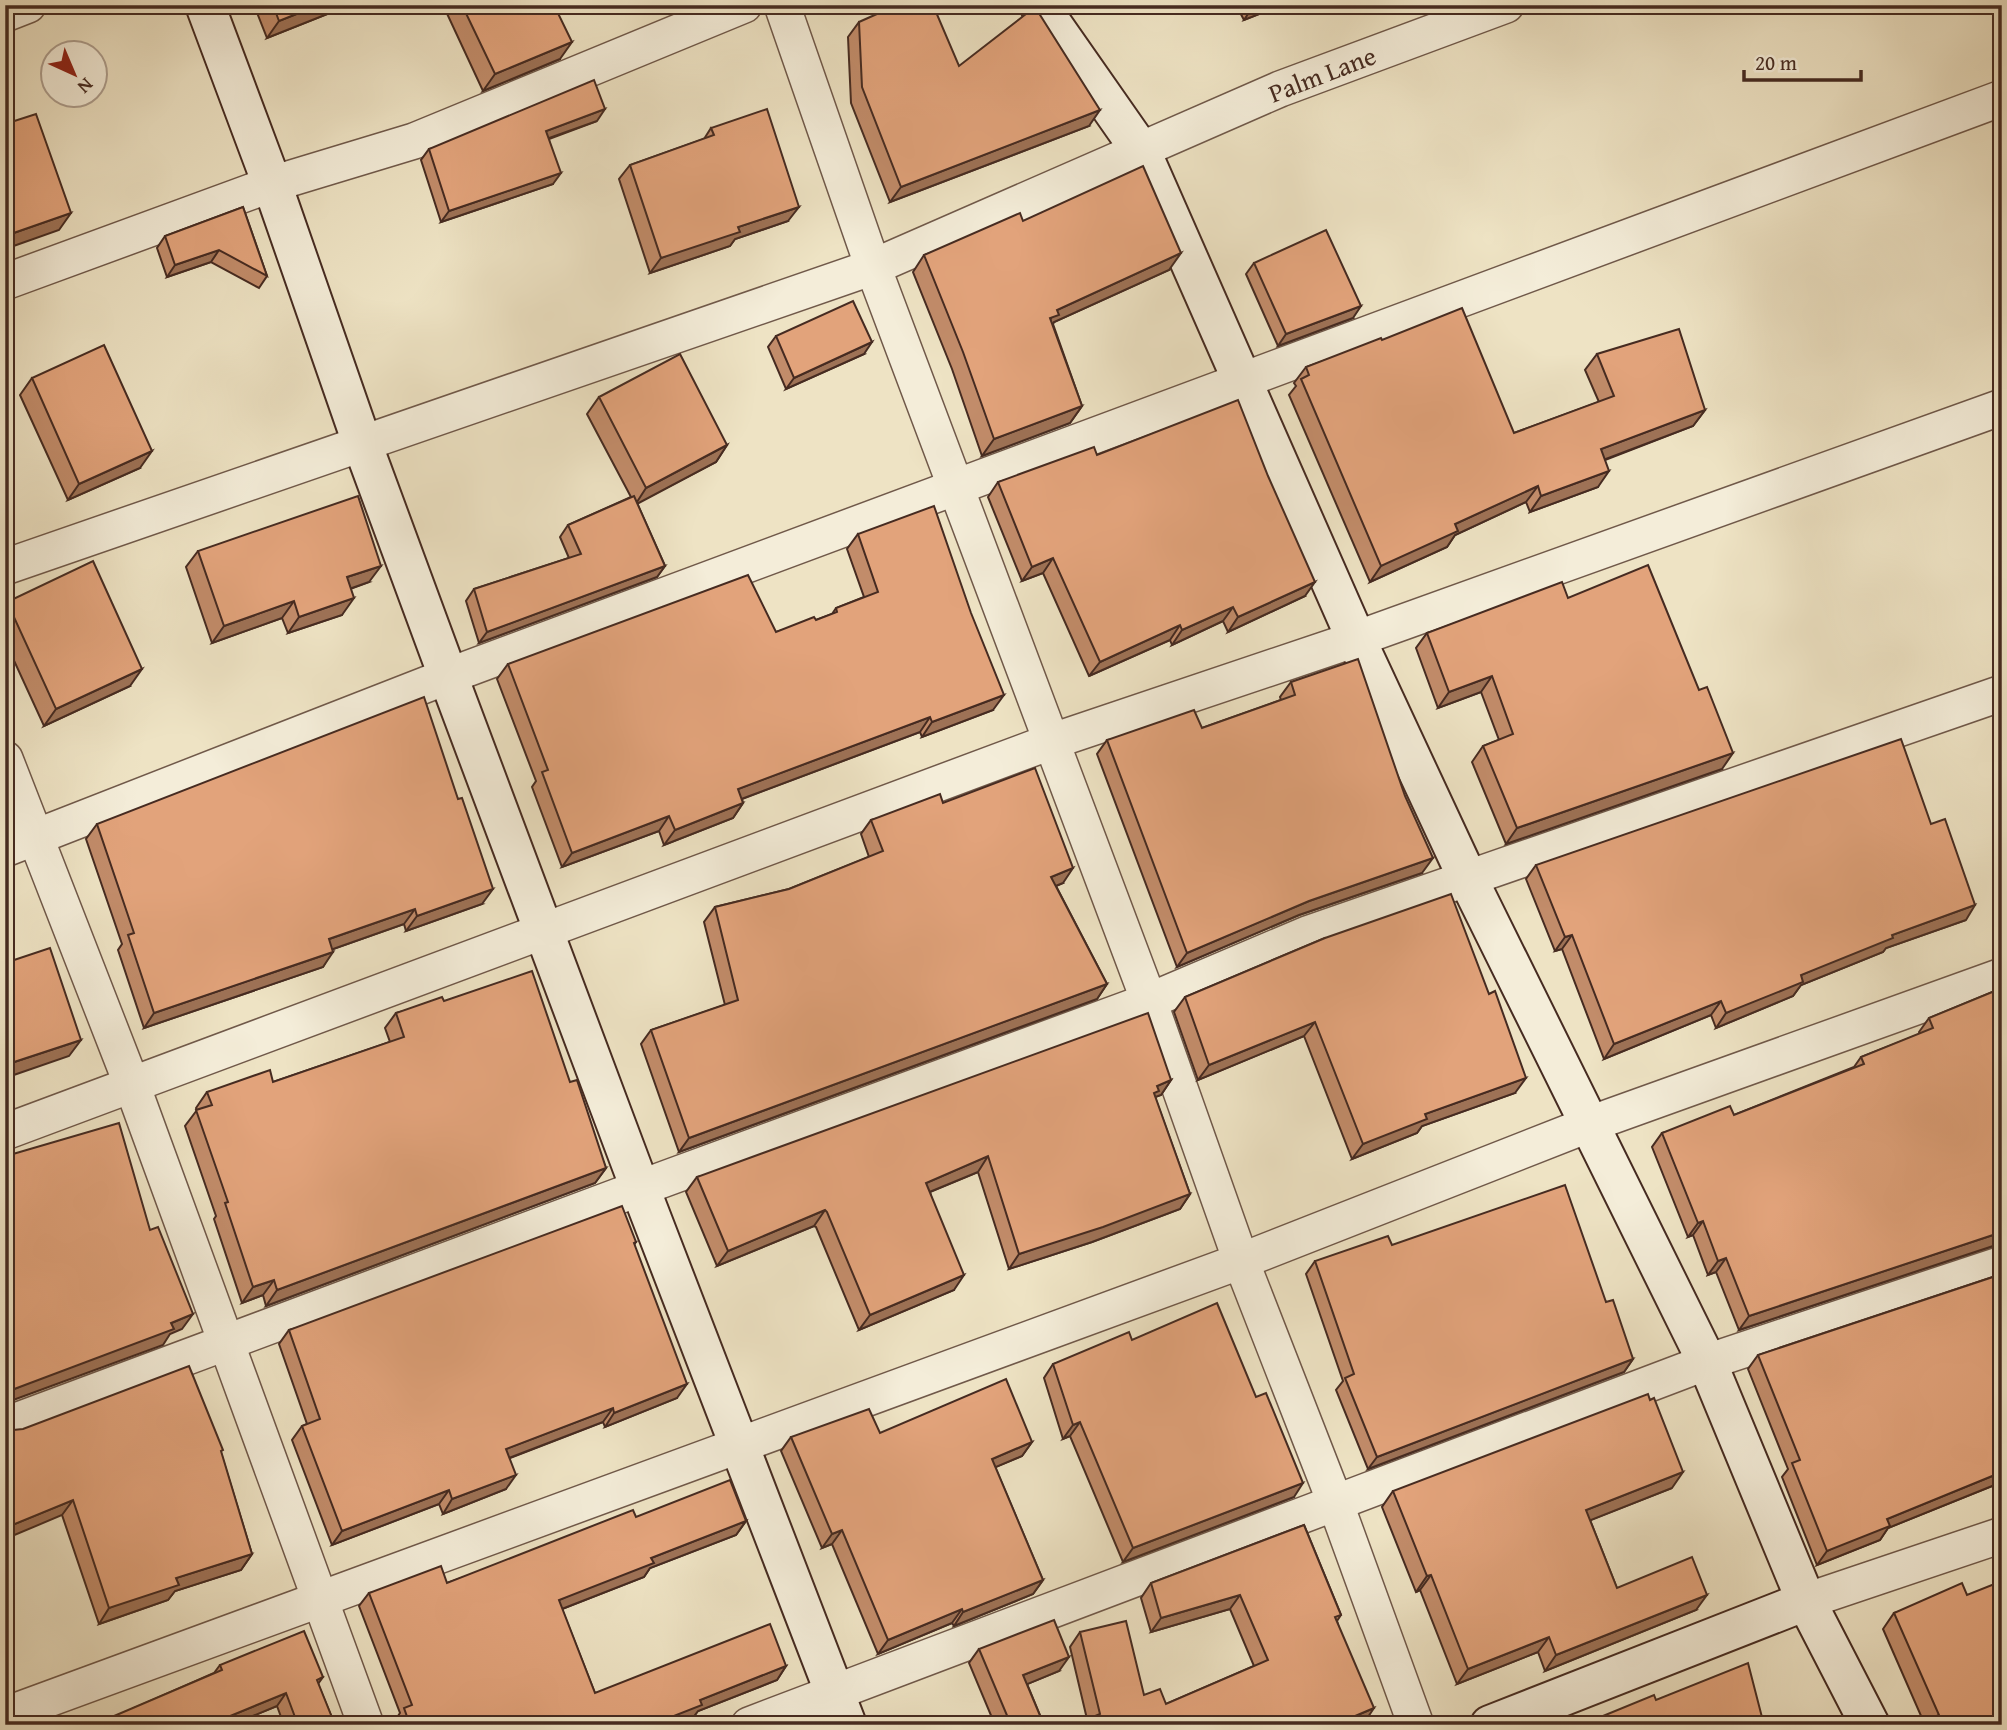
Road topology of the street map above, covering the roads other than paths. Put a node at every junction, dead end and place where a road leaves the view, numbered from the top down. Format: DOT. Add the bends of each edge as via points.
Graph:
graph roads {
  1 [pos="28,5"];
  2 [pos="205,5"];
  3 [pos="744,5"];
  4 [pos="782,5"];
  5 [pos="1039,5"];
  6 [pos="1506,5"];
  7 [pos="5,14"];
  8 [pos="2002,97"];
  9 [pos="1141,150"];
  10 [pos="272,184"];
  11 [pos="873,267"];
  12 [pos="5,282"];
  13 [pos="1242,379"];
  14 [pos="2002,407"];
  15 [pos="362,443"];
  16 [pos="955,487"];
  17 [pos="5,567"];
  18 [pos="1356,639"];
  19 [pos="448,676"];
  20 [pos="2002,693"];
  21 [pos="1050,742"];
  22 [pos="5,758"];
  23 [pos="20,843"];
  24 [pos="1467,877"];
  25 [pos="544,931"];
  26 [pos="2002,976"];
  27 [pos="1149,1001"];
  28 [pos="132,1084"];
  29 [pos="1590,1124"];
  30 [pos="5,1132"];
  31 [pos="640,1188"];
  32 [pos="1241,1261"];
  33 [pos="2002,1264"];
  34 [pos="227,1344"];
  35 [pos="1707,1362"];
  36 [pos="5,1425"];
  37 [pos="738,1446"];
  38 [pos="1335,1502"];
  39 [pos="2002,1535"];
  40 [pos="320,1598"];
  41 [pos="1806,1601"];
  42 [pos="842,1709"];
  43 [pos="5,1715"];
  44 [pos="366,1725"];
  45 [pos="749,1725"];
  46 [pos="1416,1725"];
  47 [pos="1490,1725"];
  48 [pos="1870,1725"];
  1 -- 7 [label="street"];
  2 -- 10 [label="street"];
  3 -- 10 [label="street" via="414,141"];
  4 -- 11 [label="street"];
  5 -- 9 [label="street"];
  6 -- 9 [label="street, Palm Lane" via="1280,89"];
  8 -- 13 [label="street"];
  9 -- 11 [label="street, Palm Lane"];
  9 -- 13 [label="street"];
  10 -- 12 [label="street"];
  10 -- 15 [label="street"];
  11 -- 15 [label="street, Palm Lane"];
  11 -- 16 [label="street"];
  13 -- 16 [label="street"];
  13 -- 18 [label="street"];
  14 -- 18 [label="street"];
  15 -- 17 [label="street, Palm Lane"];
  15 -- 19 [label="street"];
  16 -- 19 [label="street"];
  16 -- 21 [label="street"];
  18 -- 21 [label="street"];
  18 -- 24 [label="street"];
  19 -- 23 [label="street"];
  19 -- 25 [label="street"];
  20 -- 24 [label="street"];
  21 -- 25 [label="street"];
  21 -- 27 [label="street"];
  22 -- 23 [label="street"];
  23 -- 28 [label="street"];
  24 -- 27 [label="street" via="1307,934"];
  24 -- 29 [label="street"];
  25 -- 28 [label="street"];
  25 -- 31 [label="street"];
  26 -- 29 [label="street"];
  27 -- 31 [label="street"];
  27 -- 32 [label="street"];
  28 -- 30 [label="street"];
  28 -- 34 [label="street"];
  29 -- 32 [label="street"];
  29 -- 35 [label="street"];
  31 -- 34 [label="street"];
  31 -- 37 [label="street"];
  32 -- 37 [label="street"];
  32 -- 38 [label="street"];
  33 -- 35 [label="street"];
  34 -- 36 [label="street"];
  34 -- 40 [label="street"];
  35 -- 38 [label="street"];
  35 -- 41 [label="street"];
  37 -- 40 [label="street"];
  37 -- 42 [label="street"];
  38 -- 42 [label="street"];
  38 -- 46 [label="street"];
  39 -- 41 [label="street"];
  40 -- 43 [label="street"];
  40 -- 44 [label="street"];
  41 -- 47 [label="street"];
  41 -- 48 [label="street"];
  42 -- 45 [label="street"];
}
